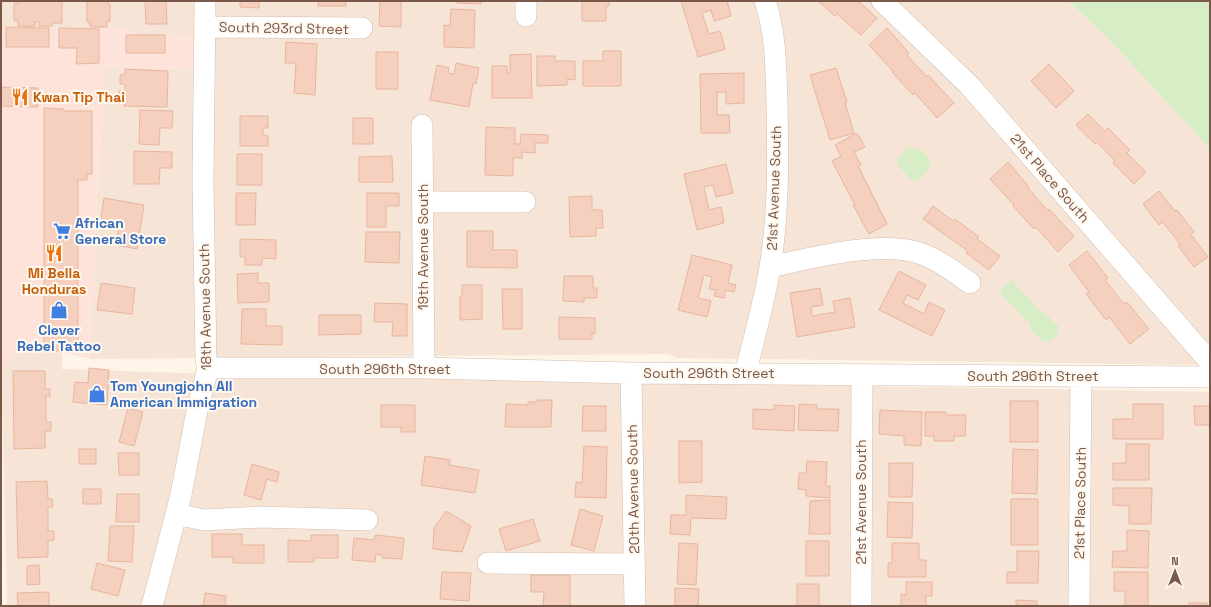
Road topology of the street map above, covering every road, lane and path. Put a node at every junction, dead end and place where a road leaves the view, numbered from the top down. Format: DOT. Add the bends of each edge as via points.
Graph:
graph roads {
  1 [pos="205,1"];
  2 [pos="765,1"];
  3 [pos="882,1"];
  4 [pos="205,27"];
  5 [pos="362,28"];
  6 [pos="422,125"];
  7 [pos="423,202"];
  8 [pos="524,202"];
  9 [pos="770,267"];
  10 [pos="970,283"];
  11 [pos="1210,362"];
  12 [pos="208,368"];
  13 [pos="424,368"];
  14 [pos="631,373"];
  15 [pos="745,374"];
  16 [pos="862,375"];
  17 [pos="1081,376"];
  18 [pos="1210,377"];
  19 [pos="176,514"];
  20 [pos="367,520"];
  21 [pos="488,563"];
  22 [pos="634,564"];
  23 [pos="152,606"];
  24 [pos="635,606"];
  25 [pos="860,606"];
  26 [pos="1079,606"];
  1 -- 4 [label="street, 18th Avenue South"];
  2 -- 9 [label="street, 21st Avenue South" via="774,49 777,112 778,176"];
  3 -- 11 [label="street, 21st Place South" via="969,84"];
  4 -- 5 [label="street, South 293rd Street"];
  4 -- 12 [label="street, 18th Avenue South" via="203,181"];
  6 -- 7 [label="street, 19th Avenue South"];
  7 -- 8 [label="street"];
  7 -- 13 [label="street, 19th Avenue South"];
  9 -- 10 [label="street" via="844,252 899,249 930,257"];
  9 -- 15 [label="street, 21st Avenue South"];
  12 -- 13 [label="street, South 296th Street"];
  12 -- 19 [label="street, 18th Avenue South"];
  13 -- 14 [label="street, South 296th Street"];
  14 -- 15 [label="street, South 296th Street"];
  14 -- 22 [label="street, 20th Avenue South"];
  15 -- 16 [label="street, South 296th Street"];
  16 -- 17 [label="street, South 296th Street"];
  16 -- 25 [label="street, 21st Avenue South"];
  17 -- 18 [label="street, South 296th Street"];
  17 -- 26 [label="street, 21st Place South"];
  19 -- 20 [label="street" via="204,520 261,517"];
  19 -- 23 [label="street, 18th Avenue South"];
  21 -- 22 [label="street"];
  22 -- 24 [label="street, 20th Avenue South"];
}
